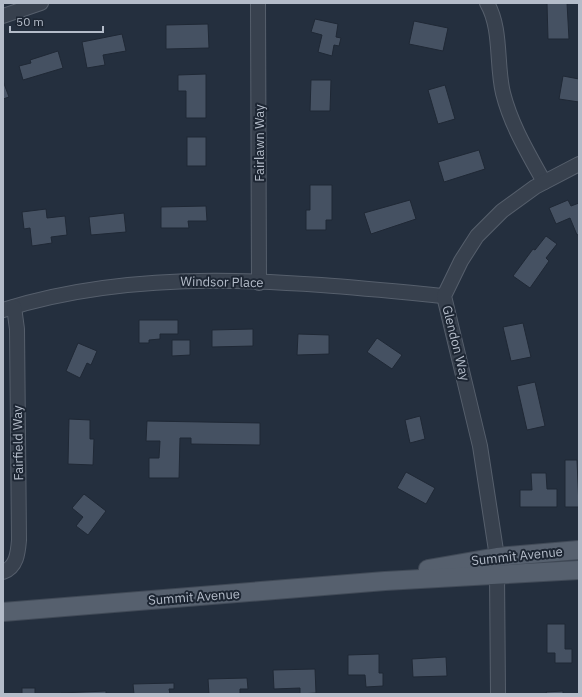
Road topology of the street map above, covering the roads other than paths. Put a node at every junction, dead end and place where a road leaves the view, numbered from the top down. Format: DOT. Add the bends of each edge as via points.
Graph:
graph roads {
  1 [pos="41,3"];
  2 [pos="258,3"];
  3 [pos="487,3"];
  4 [pos="3,16"];
  5 [pos="579,164"];
  6 [pos="544,182"];
  7 [pos="260,283"];
  8 [pos="444,296"];
  9 [pos="9,309"];
  10 [pos="579,550"];
  11 [pos="497,566"];
  12 [pos="579,570"];
  13 [pos="3,572"];
  14 [pos="3,612"];
  15 [pos="498,694"];
  1 -- 4 [label="street"];
  2 -- 7 [label="street, Fairlawn Way"];
  3 -- 6 [label="street" via="495,28 500,79 507,107 517,133"];
  5 -- 6 [label="street, Glendon Way"];
  6 -- 8 [label="street, Glendon Way" via="502,211 477,236"];
  7 -- 8 [label="street, Windsor Place"];
  7 -- 9 [label="street, Windsor Place" via="143,282 72,293"];
  8 -- 11 [label="street, Glendon Way" via="480,446"];
  9 -- 13 [label="street, Fairfield Way" via="18,329 20,540 16,560"];
  10 -- 11 [label="main road, Summit Avenue"];
  11 -- 12 [label="main road, Summit Avenue"];
  11 -- 14 [label="main road, Summit Avenue" via="385,581"];
  11 -- 15 [label="street, Glendon Way"];
}
